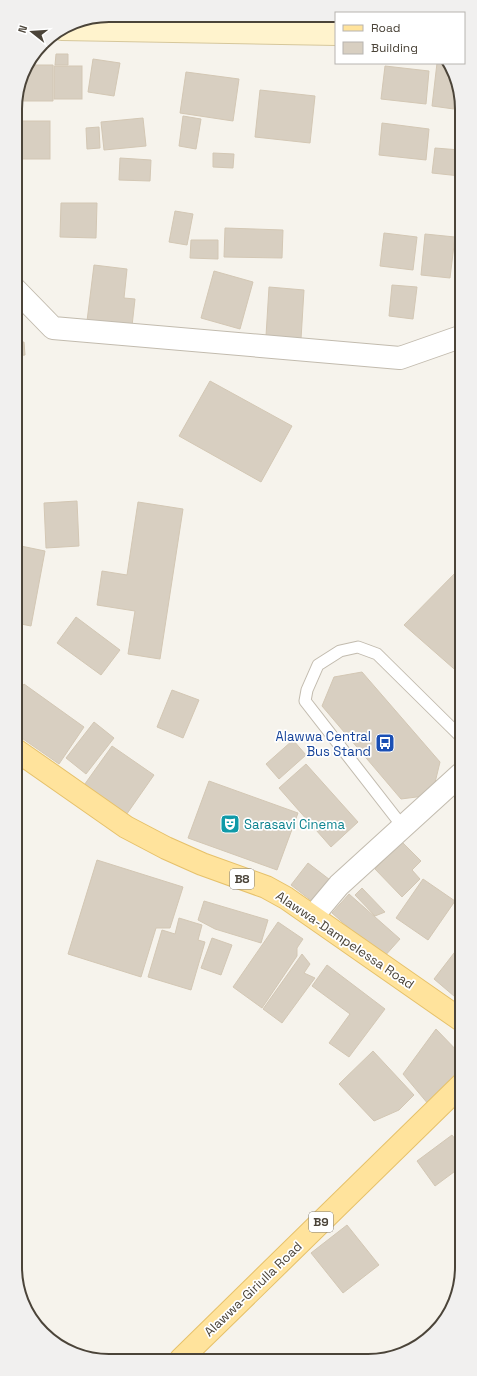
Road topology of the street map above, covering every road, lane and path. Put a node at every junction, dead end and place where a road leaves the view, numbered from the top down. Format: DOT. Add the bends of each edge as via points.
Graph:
graph roads {
  1 [pos="74,29"];
  2 [pos="335,34"];
  3 [pos="22,295"];
  4 [pos="455,339"];
  5 [pos="455,731"];
  6 [pos="22,754"];
  7 [pos="455,779"];
  8 [pos="403,827"];
  9 [pos="312,916"];
  10 [pos="455,1015"];
  11 [pos="455,1091"];
  12 [pos="186,1354"];
  1 -- 2 [label="street"];
  3 -- 4 [label="street" via="53,328 400,358"];
  5 -- 8 [label="lane" via="378,654 358,647 340,651 318,665 305,701"];
  6 -- 9 [label="main road, Alawwa-Dampelessa Road / B8" via="126,828 202,864 266,887"];
  7 -- 8 [label="street"];
  8 -- 9 [label="street" via="339,885"];
  9 -- 10 [label="main road, Alawwa-Dampelessa Road / B8"];
  11 -- 12 [label="main road, Alawwa-Giriulla Road / B9"];
}
